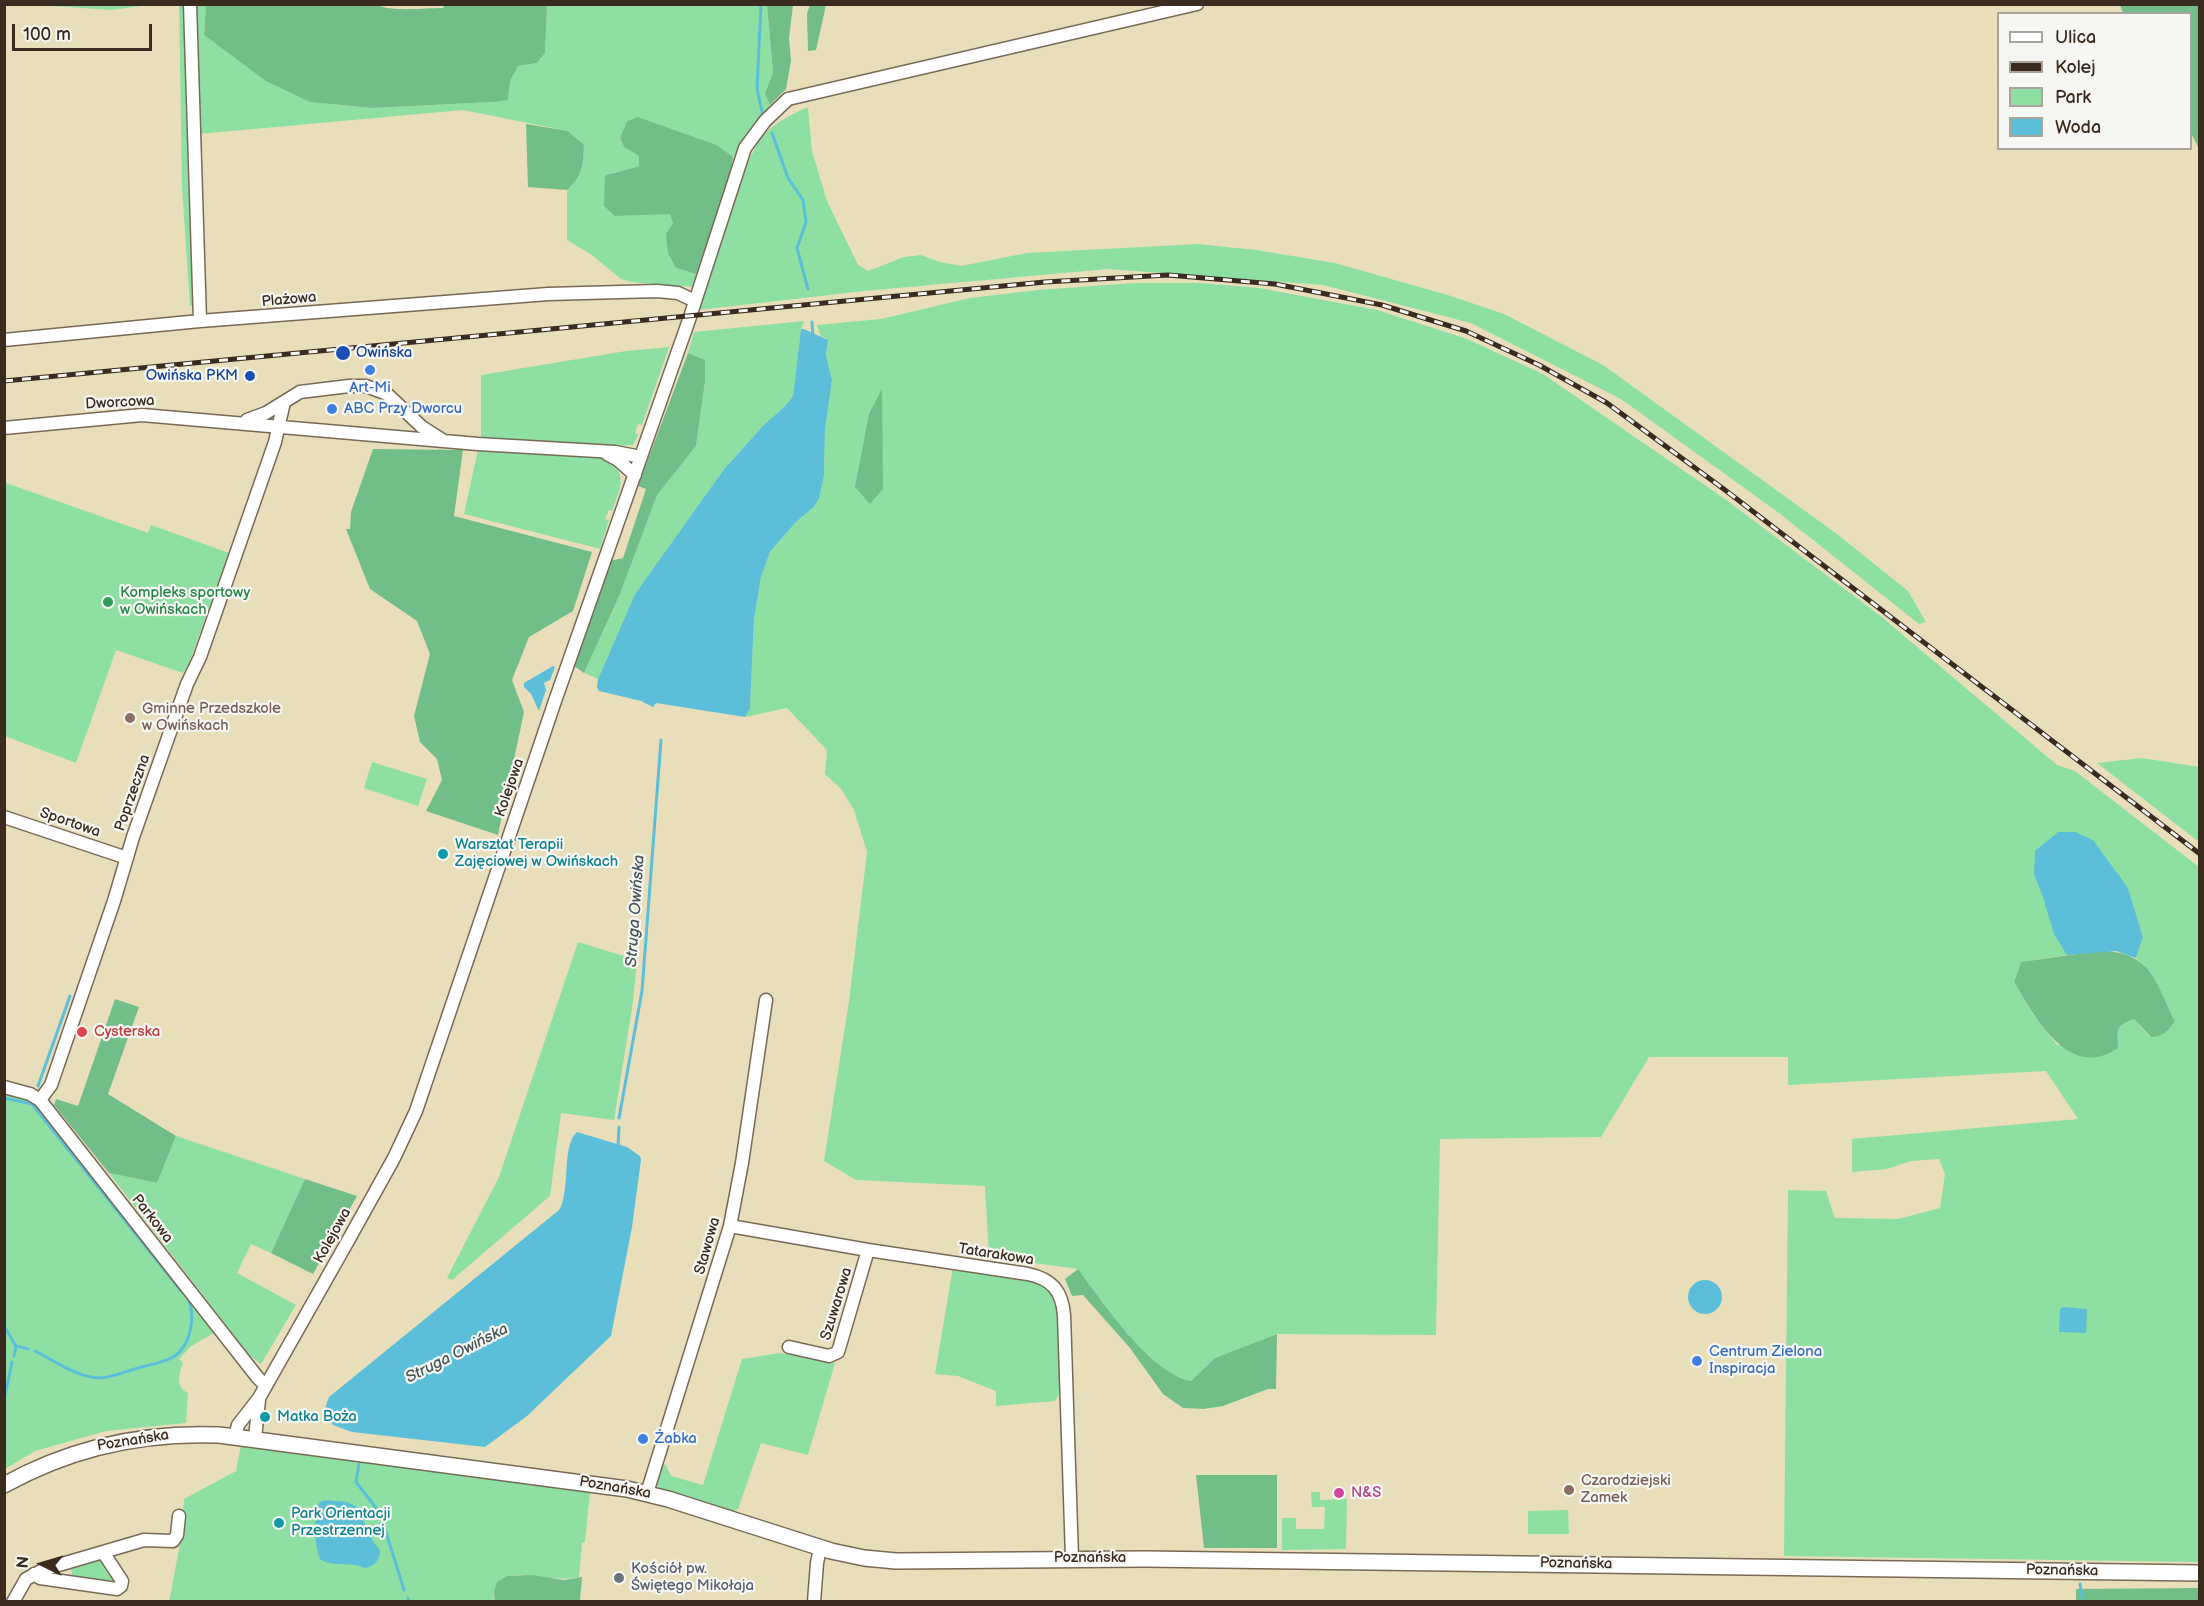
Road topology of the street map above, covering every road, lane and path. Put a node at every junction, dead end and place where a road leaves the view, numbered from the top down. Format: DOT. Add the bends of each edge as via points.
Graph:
graph roads {
  1 [pos="190,4"];
  2 [pos="1197,4"];
  3 [pos="695,301"];
  4 [pos="200,321"];
  5 [pos="4,340"];
  6 [pos="284,402"];
  7 [pos="237,422"];
  8 [pos="418,423"];
  9 [pos="279,426"];
  10 [pos="4,428"];
  11 [pos="296,428"];
  12 [pos="410,437"];
  13 [pos="444,441"];
  14 [pos="603,452"];
  15 [pos="641,457"];
  16 [pos="635,475"];
  17 [pos="4,817"];
  18 [pos="127,858"];
  19 [pos="766,1000"];
  20 [pos="4,1087"];
  21 [pos="40,1100"];
  22 [pos="730,1226"];
  23 [pos="868,1250"];
  24 [pos="789,1347"];
  25 [pos="266,1386"];
  26 [pos="259,1398"];
  27 [pos="235,1436"];
  28 [pos="255,1438"];
  29 [pos="4,1485"];
  30 [pos="647,1493"];
  31 [pos="179,1516"];
  32 [pos="820,1548"];
  33 [pos="103,1552"];
  34 [pos="1072,1558"];
  35 [pos="2199,1572"];
  36 [pos="34,1574"];
  37 [pos="13,1602"];
  38 [pos="814,1602"];
  1 -- 4 [label="street"];
  2 -- 3 [label="street, Kolejowa" via="788,99 745,148"];
  3 -- 4 [label="street, Plażowa" via="673,292 590,292"];
  3 -- 15 [label="street, Kolejowa"];
  4 -- 5 [label="street, Plażowa"];
  6 -- 7 [label="street, Dworcowa" via="262,415"];
  6 -- 8 [label="street, Dworcowa" via="307,390 366,386 387,394"];
  6 -- 9 [label="street"];
  6 -- 11 [label="street"];
  7 -- 9 [label="street, Dworcowa"];
  7 -- 10 [label="street, Dworcowa" via="134,415"];
  8 -- 12 [label="street"];
  8 -- 13 [label="street, Dworcowa"];
  9 -- 11 [label="street, Dworcowa"];
  9 -- 18 [label="street, Poprzeczna"];
  11 -- 12 [label="street, Dworcowa"];
  12 -- 13 [label="street, Dworcowa"];
  13 -- 14 [label="street, Dworcowa"];
  14 -- 15 [label="street, Dworcowa"];
  14 -- 16 [label="street, Dworcowa"];
  15 -- 16 [label="street, Kolejowa"];
  16 -- 25 [label="street, Kolejowa" via="412,1122"];
  17 -- 18 [label="street, Sportowa"];
  18 -- 21 [label="street, Poprzeczna" via="51,1085"];
  19 -- 22 [label="street, Stawowa"];
  20 -- 21 [label="street"];
  21 -- 25 [label="street, Parkowa"];
  22 -- 23 [label="street, Tatarakowa"];
  22 -- 30 [label="street, Stawowa"];
  23 -- 24 [label="street, Szuwarowa" via="838,1352 829,1356"];
  23 -- 34 [label="street, Tatarakowa" via="1036,1276 1060,1293"];
  25 -- 26 [label="street, Kolejowa"];
  26 -- 27 [label="street, Kolejowa" via="238,1425"];
  26 -- 28 [label="street, Kolejowa"];
  27 -- 28 [label="main road, Poznańska"];
  27 -- 29 [label="main road, Poznańska" via="175,1434 119,1441 64,1457"];
  28 -- 30 [label="main road, Poznańska"];
  30 -- 32 [label="main road, Poznańska"];
  31 -- 33 [label="street" via="173,1541 148,1539"];
  32 -- 34 [label="main road, Poznańska" via="896,1561"];
  32 -- 38 [label="street"];
  33 -- 36 [label="street"];
  33 -- 36 [label="street" via="122,1581 117,1589"];
  34 -- 35 [label="main road, Poznańska"];
  36 -- 37 [label="street" via="21,1585"];
}
